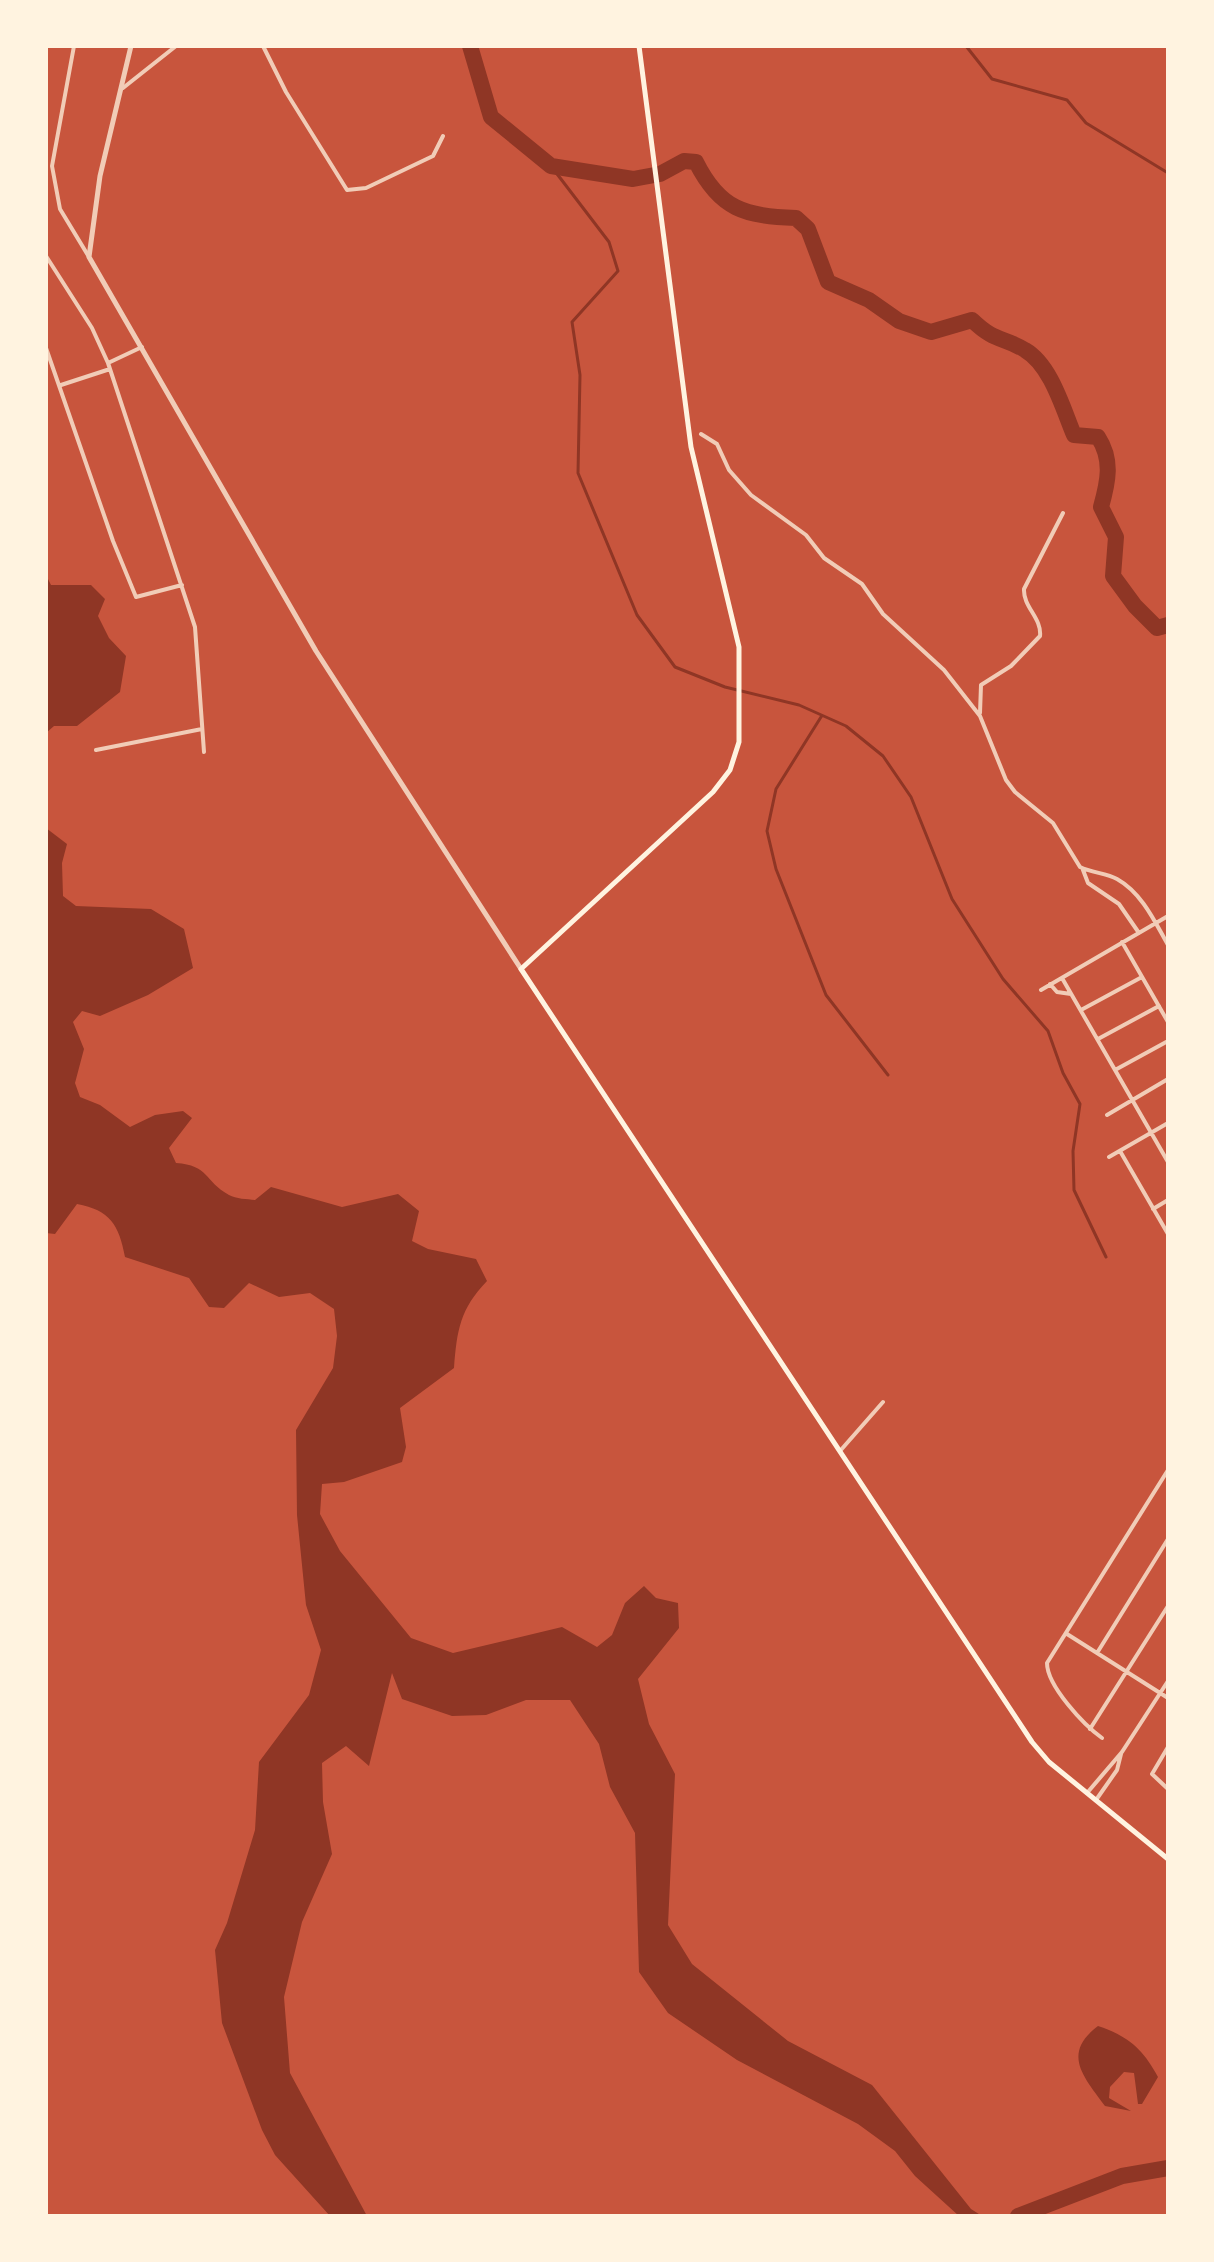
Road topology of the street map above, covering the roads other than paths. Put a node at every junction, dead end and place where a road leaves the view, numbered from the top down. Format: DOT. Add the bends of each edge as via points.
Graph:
graph roads {
  1 [pos="74,46"];
  2 [pos="131,46"];
  3 [pos="176,46"];
  4 [pos="263,46"];
  5 [pos="639,46"];
  6 [pos="123,88"];
  7 [pos="443,136"];
  8 [pos="46,256"];
  9 [pos="89,257"];
  10 [pos="142,347"];
  11 [pos="46,348"];
  12 [pos="109,366"];
  13 [pos="61,385"];
  14 [pos="701,434"];
  15 [pos="1063,513"];
  16 [pos="182,585"];
  17 [pos="980,716"];
  18 [pos="202,729"];
  19 [pos="96,750"];
  20 [pos="204,752"];
  21 [pos="1083,870"];
  22 [pos="1168,916"];
  23 [pos="1156,923"];
  24 [pos="1139,933"];
  25 [pos="1122,942"];
  26 [pos="1168,945"];
  27 [pos="521,969"];
  28 [pos="1142,977"];
  29 [pos="1062,978"];
  30 [pos="1050,984"];
  31 [pos="1041,990"];
  32 [pos="1071,994"];
  33 [pos="1159,1006"];
  34 [pos="1081,1010"];
  35 [pos="1168,1022"];
  36 [pos="1098,1039"];
  37 [pos="1168,1041"];
  38 [pos="1115,1070"];
  39 [pos="1168,1079"];
  40 [pos="1133,1100"];
  41 [pos="1107,1115"];
  42 [pos="1168,1123"];
  43 [pos="1152,1132"];
  44 [pos="1120,1151"];
  45 [pos="1109,1157"];
  46 [pos="1168,1162"];
  47 [pos="1168,1200"];
  48 [pos="1153,1209"];
  49 [pos="1168,1234"];
  50 [pos="883,1402"];
  51 [pos="838,1452"];
  52 [pos="1168,1470"];
  53 [pos="1168,1539"];
  54 [pos="1168,1606"];
  55 [pos="1067,1634"];
  56 [pos="1097,1653"];
  57 [pos="1127,1672"];
  58 [pos="1168,1681"];
  59 [pos="1160,1693"];
  60 [pos="1168,1698"];
  61 [pos="1090,1730"];
  62 [pos="1102,1738"];
  63 [pos="1168,1747"];
  64 [pos="1122,1752"];
  65 [pos="1167,1786"];
  66 [pos="1087,1793"];
  67 [pos="1096,1800"];
  68 [pos="1168,1859"];
  1 -- 9 [label="street" via="52,166 60,209"];
  2 -- 6 [label="street"];
  3 -- 6 [label="street"];
  4 -- 7 [label="street" via="347,190 366,188 433,156"];
  5 -- 27 [label="main road" via="691,447 735,623 740,733 733,765 713,792"];
  6 -- 9 [label="street" via="102,164"];
  8 -- 12 [label="street" via="92,328"];
  9 -- 10 [label="street"];
  10 -- 12 [label="street"];
  10 -- 27 [label="street" via="316,651"];
  11 -- 13 [label="street"];
  12 -- 13 [label="street"];
  12 -- 16 [label="street"];
  13 -- 16 [label="street" via="136,597"];
  14 -- 17 [label="street" via="717,444 729,470 751,495 862,584 883,614 944,670"];
  15 -- 17 [label="street" via="1024,589 1040,636 1011,666 981,685"];
  16 -- 18 [label="street" via="199,644"];
  17 -- 21 [label="street" via="1006,780 1053,823"];
  18 -- 19 [label="street"];
  18 -- 20 [label="street"];
  21 -- 23 [label="street" via="1118,879"];
  21 -- 24 [label="street" via="1088,883 1119,904"];
  22 -- 23 [label="street"];
  23 -- 24 [label="street"];
  23 -- 26 [label="street"];
  24 -- 25 [label="street"];
  25 -- 28 [label="street"];
  25 -- 29 [label="street"];
  27 -- 51 [label="main road"];
  28 -- 33 [label="street"];
  28 -- 34 [label="street"];
  29 -- 30 [label="street"];
  29 -- 32 [label="street"];
  30 -- 31 [label="street"];
  30 -- 32 [label="street" via="1057,992"];
  32 -- 34 [label="street"];
  33 -- 35 [label="street"];
  33 -- 36 [label="street"];
  34 -- 36 [label="street"];
  36 -- 38 [label="street"];
  37 -- 38 [label="street"];
  38 -- 40 [label="street"];
  39 -- 40 [label="street"];
  40 -- 41 [label="street"];
  40 -- 43 [label="street"];
  42 -- 43 [label="street"];
  43 -- 44 [label="street"];
  43 -- 46 [label="street"];
  44 -- 45 [label="street"];
  44 -- 48 [label="street"];
  47 -- 48 [label="street"];
  48 -- 49 [label="street"];
  50 -- 51 [label="street"];
  51 -- 66 [label="main road" via="1032,1742"];
  52 -- 55 [label="street"];
  53 -- 56 [label="street"];
  54 -- 57 [label="street"];
  55 -- 56 [label="street"];
  55 -- 61 [label="street" via="1047,1668"];
  56 -- 57 [label="street"];
  57 -- 59 [label="street"];
  57 -- 61 [label="street"];
  58 -- 59 [label="street"];
  59 -- 60 [label="street"];
  59 -- 64 [label="street"];
  61 -- 62 [label="street"];
  63 -- 65 [label="street" via="1152,1773"];
  64 -- 66 [label="street"];
  64 -- 67 [label="street" via="1117,1770"];
  66 -- 67 [label="main road"];
  67 -- 68 [label="main road"];
}
